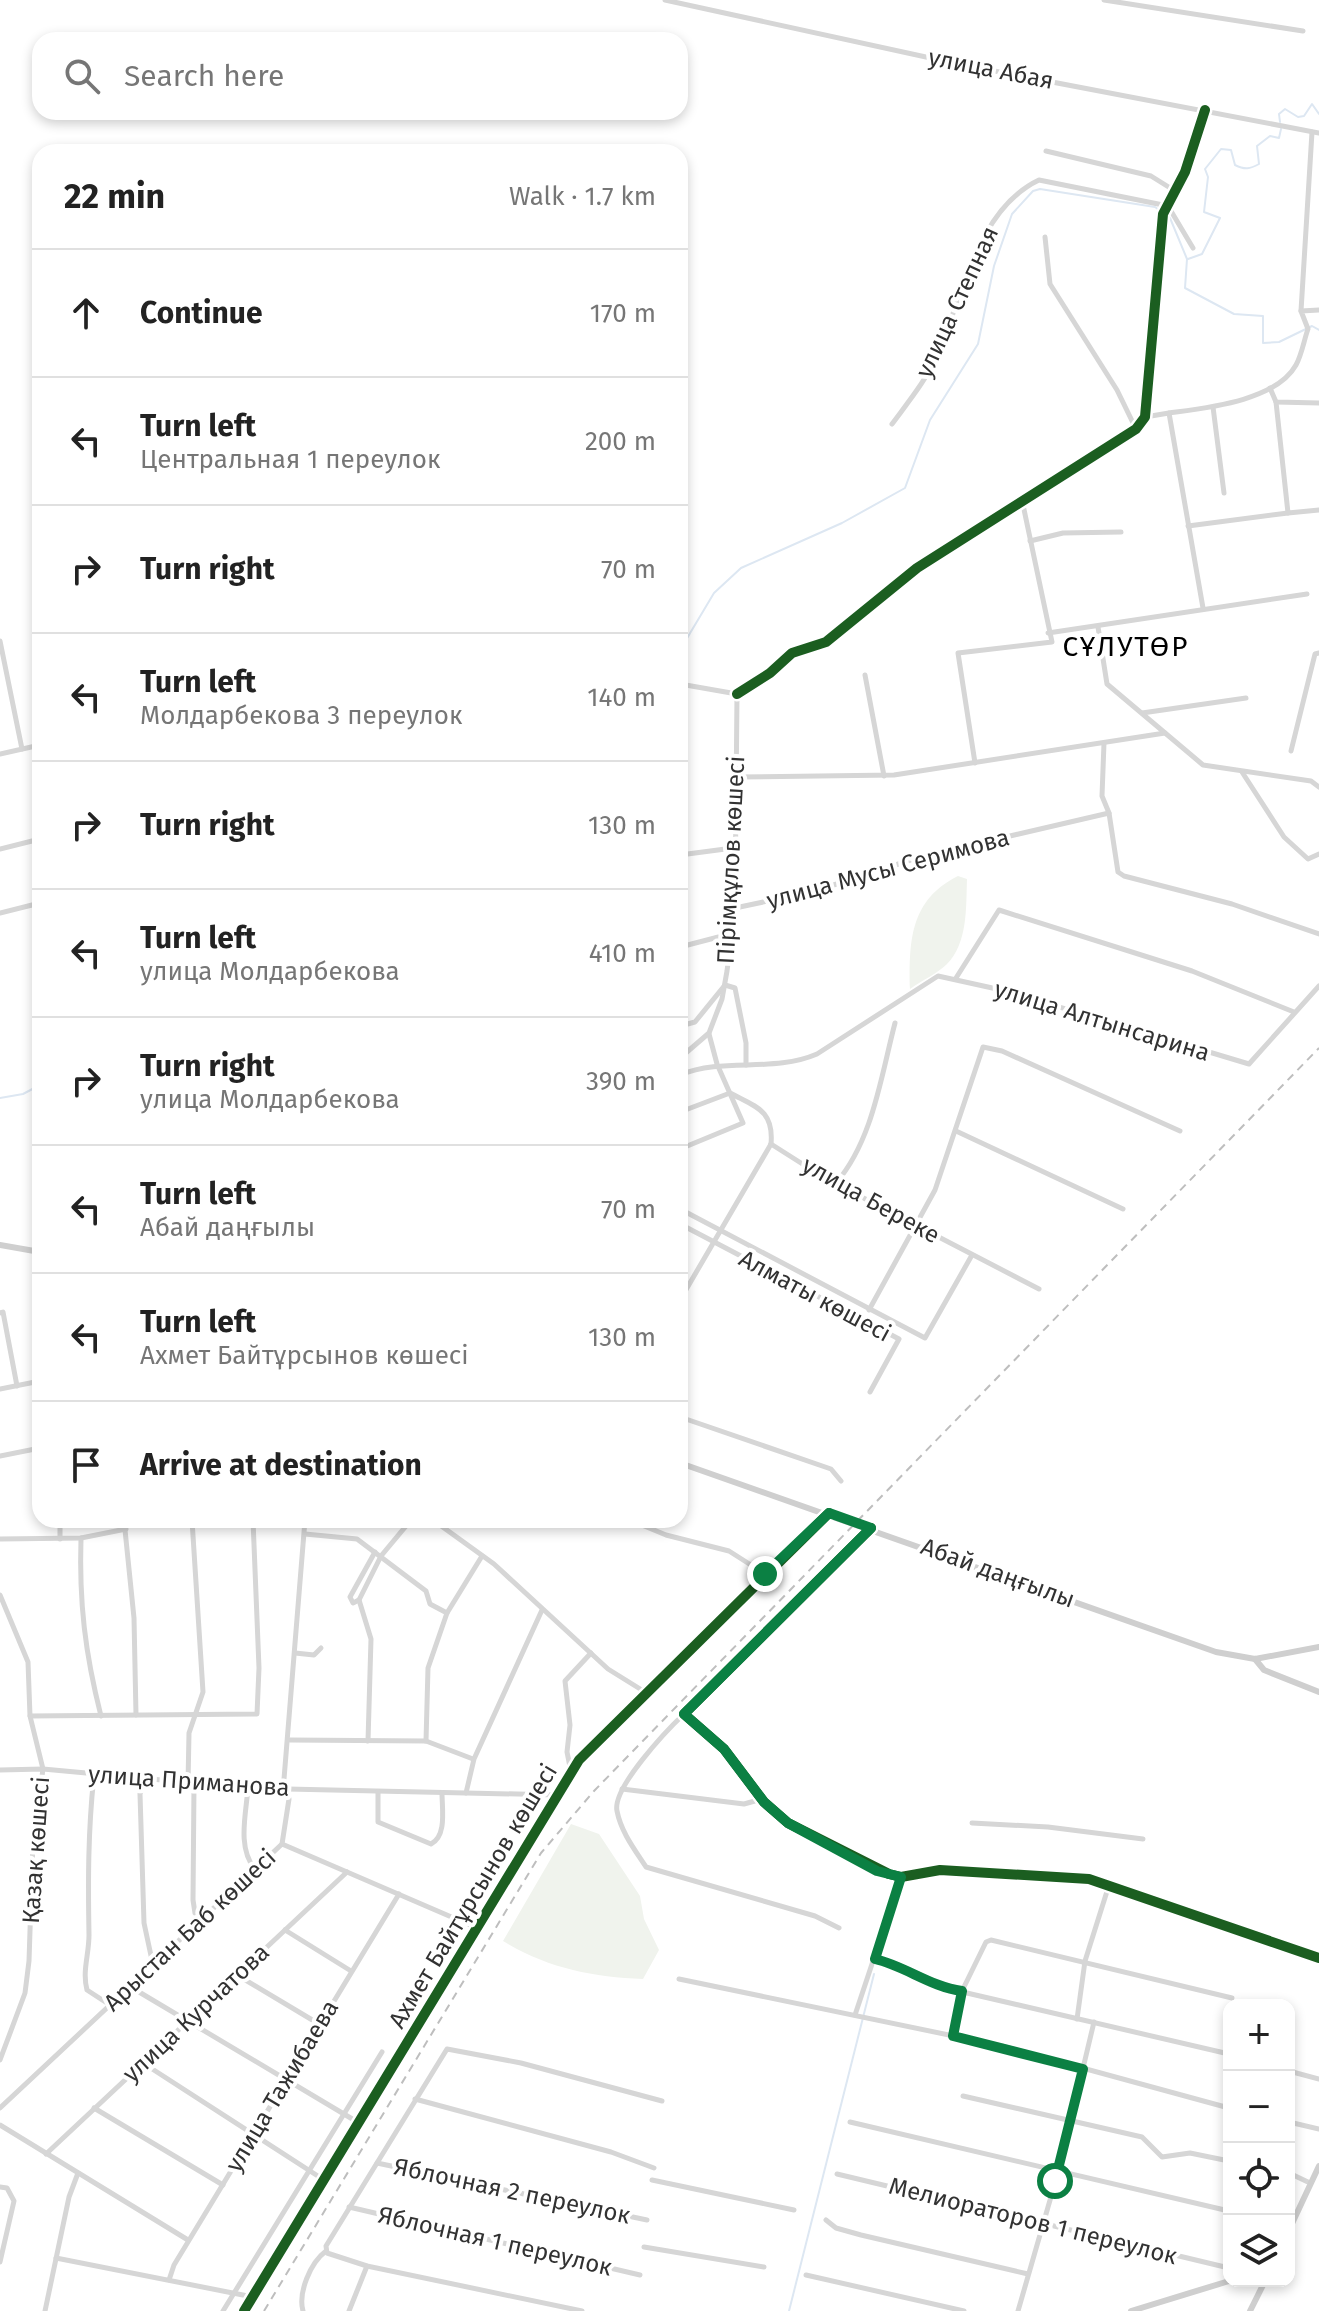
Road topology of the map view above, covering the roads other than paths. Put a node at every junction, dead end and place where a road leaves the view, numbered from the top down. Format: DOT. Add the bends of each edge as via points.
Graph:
graph roads {
  1 [pos="665,0"];
  2 [pos="1104,0"];
  3 [pos="1303,31"];
  4 [pos="1205,110"];
  5 [pos="1316,133"];
  6 [pos="1046,151"];
  7 [pos="1175,191"];
  8 [pos="1168,206"];
  9 [pos="1045,237"];
  10 [pos="1193,248"];
  11 [pos="1319,310"];
  12 [pos="1301,311"];
  13 [pos="1270,388"];
  14 [pos="1276,402"];
  15 [pos="1319,403"];
  16 [pos="1213,407"];
  17 [pos="1169,413"];
  18 [pos="1145,417"];
  19 [pos="892,424"];
  20 [pos="1136,429"];
  21 [pos="1224,493"];
  22 [pos="1022,500"];
  23 [pos="1319,510"];
  24 [pos="1288,513"];
  25 [pos="1188,526"];
  26 [pos="1121,532"];
  27 [pos="1030,541"];
  28 [pos="1307,594"];
  29 [pos="1203,608"];
  30 [pos="1098,627"];
  31 [pos="1048,633"];
  32 [pos="0,641"];
  33 [pos="1319,653"];
  34 [pos="865,675"];
  35 [pos="688,685"];
  36 [pos="737,694"];
  37 [pos="1246,698"];
  38 [pos="1141,713"];
  39 [pos="1165,733"];
  40 [pos="1104,743"];
  41 [pos="32,747"];
  42 [pos="22,749"];
  43 [pos="1291,751"];
  44 [pos="0,754"];
  45 [pos="975,763"];
  46 [pos="1241,771"];
  47 [pos="884,776"];
  48 [pos="738,777"];
  49 [pos="1319,787"];
  50 [pos="1109,813"];
  51 [pos="32,841"];
  52 [pos="733,848"];
  53 [pos="0,849"];
  54 [pos="688,854"];
  55 [pos="1319,854"];
  56 [pos="32,905"];
  57 [pos="735,908"];
  58 [pos="0,913"];
  59 [pos="730,934"];
  60 [pos="1319,934"];
  61 [pos="688,945"];
  62 [pos="956,978"];
  63 [pos="725,985"];
  64 [pos="1319,986"];
  65 [pos="1294,1012"];
  66 [pos="895,1023"];
  67 [pos="688,1024"];
  68 [pos="709,1033"];
  69 [pos="688,1051"];
  70 [pos="717,1064"];
  71 [pos="746,1065"];
  72 [pos="688,1073"];
  73 [pos="730,1093"];
  74 [pos="688,1109"];
  75 [pos="956,1131"];
  76 [pos="1180,1131"];
  77 [pos="771,1144"];
  78 [pos="688,1146"];
  79 [pos="836,1183"];
  80 [pos="1123,1209"];
  81 [pos="688,1213"];
  82 [pos="915,1224"];
  83 [pos="688,1228"];
  84 [pos="718,1230"];
  85 [pos="712,1241"];
  86 [pos="0,1245"];
  87 [pos="32,1251"];
  88 [pos="972,1255"];
  89 [pos="688,1285"];
  90 [pos="1039,1289"];
  91 [pos="869,1310"];
  92 [pos="0,1313"];
  93 [pos="32,1383"];
  94 [pos="17,1386"];
  95 [pos="0,1389"];
  96 [pos="870,1392"];
  97 [pos="688,1420"];
  98 [pos="32,1450"];
  99 [pos="0,1456"];
  100 [pos="688,1466"];
  101 [pos="841,1481"];
  102 [pos="829,1513"];
  103 [pos="60,1528"];
  104 [pos="193,1528"];
  105 [pos="253,1528"];
  106 [pos="305,1528"];
  107 [pos="403,1528"];
  108 [pos="444,1528"];
  109 [pos="649,1528"];
  110 [pos="871,1528"];
  111 [pos="127,1529"];
  112 [pos="305,1534"];
  113 [pos="81,1538"];
  114 [pos="0,1539"];
  115 [pos="60,1539"];
  116 [pos="378,1554"];
  117 [pos="482,1556"];
  118 [pos="765,1574"];
  119 [pos="0,1595"];
  120 [pos="359,1600"];
  121 [pos="542,1610"];
  122 [pos="447,1613"];
  123 [pos="1319,1647"];
  124 [pos="321,1648"];
  125 [pos="295,1653"];
  126 [pos="591,1653"];
  127 [pos="1255,1659"];
  128 [pos="645,1692"];
  129 [pos="1319,1692"];
  130 [pos="684,1714"];
  131 [pos="136,1715"];
  132 [pos="30,1716"];
  133 [pos="101,1716"];
  134 [pos="195,1716"];
  135 [pos="290,1740"];
  136 [pos="368,1741"];
  137 [pos="426,1741"];
  138 [pos="474,1759"];
  139 [pos="43,1769"];
  140 [pos="0,1770"];
  141 [pos="571,1773"];
  142 [pos="94,1775"];
  143 [pos="144,1779"];
  144 [pos="191,1785"];
  145 [pos="248,1788"];
  146 [pos="286,1789"];
  147 [pos="622,1789"];
  148 [pos="378,1792"];
  149 [pos="442,1793"];
  150 [pos="466,1793"];
  151 [pos="559,1795"];
  152 [pos="762,1799"];
  153 [pos="972,1823"];
  154 [pos="1143,1839"];
  155 [pos="282,1844"];
  156 [pos="255,1869"];
  157 [pos="347,1872"];
  158 [pos="901,1877"];
  159 [pos="1109,1885"];
  160 [pos="399,1894"];
  161 [pos="200,1919"];
  162 [pos="477,1928"];
  163 [pos="839,1928"];
  164 [pos="285,1930"];
  165 [pos="1319,1958"];
  166 [pos="875,1959"];
  167 [pos="1085,1961"];
  168 [pos="153,1965"];
  169 [pos="351,1971"];
  170 [pos="237,1975"];
  171 [pos="679,1979"];
  172 [pos="129,1986"];
  173 [pos="962,1991"];
  174 [pos="1232,1998"];
  175 [pos="110,2005"];
  176 [pos="855,2015"];
  177 [pos="189,2019"];
  178 [pos="1077,2019"];
  179 [pos="1094,2022"];
  180 [pos="319,2024"];
  181 [pos="953,2036"];
  182 [pos="382,2052"];
  183 [pos="1223,2053"];
  184 [pos="0,2060"];
  185 [pos="143,2063"];
  186 [pos="1083,2069"];
  187 [pos="1295,2073"];
  188 [pos="286,2079"];
  189 [pos="1319,2079"];
  190 [pos="963,2096"];
  191 [pos="415,2099"];
  192 [pos="662,2101"];
  193 [pos="1223,2106"];
  194 [pos="0,2108"];
  195 [pos="94,2108"];
  196 [pos="343,2113"];
  197 [pos="1071,2120"];
  198 [pos="850,2122"];
  199 [pos="359,2123"];
  200 [pos="1295,2123"];
  201 [pos="0,2125"];
  202 [pos="1319,2129"];
  203 [pos="254,2134"];
  204 [pos="46,2154"];
  205 [pos="1223,2160"];
  206 [pos="377,2163"];
  207 [pos="1319,2166"];
  208 [pos="654,2168"];
  209 [pos="1059,2169"];
  210 [pos="309,2170"];
  211 [pos="78,2173"];
  212 [pos="837,2174"];
  213 [pos="1295,2176"];
  214 [pos="324,2180"];
  215 [pos="652,2180"];
  216 [pos="1310,2183"];
  217 [pos="223,2185"];
  218 [pos="0,2187"];
  219 [pos="349,2207"];
  220 [pos="794,2210"];
  221 [pos="1223,2210"];
  222 [pos="1295,2215"];
  223 [pos="647,2220"];
  224 [pos="826,2220"];
  225 [pos="1042,2224"];
  226 [pos="188,2240"];
  227 [pos="644,2247"];
  228 [pos="326,2252"];
  229 [pos="56,2258"];
  230 [pos="0,2262"];
  231 [pos="367,2266"];
  232 [pos="764,2267"];
  233 [pos="1223,2267"];
  234 [pos="1028,2274"];
  235 [pos="640,2275"];
  236 [pos="806,2275"];
  237 [pos="169,2280"];
  238 [pos="1223,2283"];
  239 [pos="1262,2287"];
  240 [pos="234,2293"];
  241 [pos="253,2297"];
  242 [pos="45,2311"];
  243 [pos="223,2311"];
  244 [pos="244,2311"];
  245 [pos="303,2311"];
  246 [pos="349,2311"];
  247 [pos="582,2311"];
  248 [pos="964,2311"];
  249 [pos="1018,2311"];
  250 [pos="1131,2311"];
  251 [pos="1250,2311"];
  1 -- 4 [label="street, улица Абая" via="958,64"];
  2 -- 3 [label="street"];
  4 -- 5 [label="street, улица Абая"];
  4 -- 7 [label="street"];
  5 -- 12 [label="street"];
  6 -- 7 [label="street" via="1151,176"];
  7 -- 8 [label="street"];
  8 -- 10 [label="street"];
  8 -- 18 [label="street" via="1153,298"];
  8 -- 19 [label="street, улица Степная" via="1039,180 1021,189 984,240 938,354"];
  9 -- 20 [label="street" via="1050,284"];
  11 -- 12 [label="street"];
  12 -- 13 [label="street" via="1308,329 1295,367"];
  13 -- 14 [label="street"];
  13 -- 16 [label="street"];
  14 -- 15 [label="street"];
  14 -- 24 [label="street"];
  16 -- 17 [label="street"];
  16 -- 21 [label="street"];
  17 -- 18 [label="street"];
  17 -- 25 [label="street"];
  18 -- 20 [label="street"];
  20 -- 22 [label="street"];
  22 -- 27 [label="street"];
  22 -- 36 [label="street" via="917,568 826,642 792,653"];
  23 -- 24 [label="street"];
  24 -- 25 [label="street"];
  25 -- 29 [label="street"];
  26 -- 27 [label="street" via="1063,533"];
  27 -- 31 [label="street"];
  28 -- 29 [label="street"];
  29 -- 30 [label="street"];
  30 -- 31 [label="street"];
  30 -- 38 [label="street" via="1107,684"];
  31 -- 45 [label="street" via="1051,644 958,653"];
  32 -- 42 [label="street"];
  33 -- 43 [label="street"];
  34 -- 47 [label="street"];
  35 -- 36 [label="street"];
  36 -- 48 [label="street, Пірімқұлов көшесі"];
  37 -- 38 [label="street"];
  38 -- 39 [label="street"];
  39 -- 40 [label="street"];
  39 -- 46 [label="street" via="1203,765"];
  40 -- 45 [label="street"];
  40 -- 50 [label="street" via="1102,796"];
  41 -- 42 [label="street"];
  42 -- 44 [label="street"];
  45 -- 47 [label="street"];
  46 -- 49 [label="street" via="1311,781"];
  46 -- 55 [label="street" via="1284,837 1308,859"];
  47 -- 48 [label="street"];
  48 -- 52 [label="street, Пірімқұлов көшесі"];
  50 -- 57 [label="street, улица Мусы Серимова"];
  50 -- 60 [label="street" via="1117,864 1124,876"];
  51 -- 53 [label="street"];
  52 -- 54 [label="street"];
  52 -- 57 [label="street, Пірімқұлов көшесі"];
  56 -- 58 [label="street"];
  57 -- 59 [label="street, Пірімқұлов көшесі"];
  59 -- 61 [label="street"];
  59 -- 63 [label="street, Пірімқұлов көшесі"];
  62 -- 65 [label="street, улица Алтынсарина" via="1249,1064"];
  62 -- 65 [label="street" via="999,910 1192,971"];
  62 -- 71 [label="street" via="938,976 797,1063"];
  63 -- 67 [label="street"];
  63 -- 68 [label="street, Пірімқұлов көшесі"];
  63 -- 71 [label="street" via="735,988"];
  64 -- 65 [label="street"];
  66 -- 79 [label="street" via="872,1114"];
  68 -- 69 [label="street"];
  68 -- 70 [label="street"];
  70 -- 71 [label="street"];
  70 -- 72 [label="street"];
  70 -- 73 [label="street"];
  73 -- 74 [label="street"];
  73 -- 77 [label="street" via="765,1113 772,1128"];
  73 -- 78 [label="street" via="743,1123"];
  75 -- 76 [label="street" via="983,1047 1110,1096"];
  75 -- 80 [label="street"];
  75 -- 82 [label="street" via="935,1190"];
  77 -- 79 [label="street, улица Береке"];
  77 -- 84 [label="street"];
  79 -- 82 [label="street, улица Береке"];
  81 -- 84 [label="street"];
  82 -- 88 [label="street, улица Береке"];
  82 -- 91 [label="street"];
  83 -- 85 [label="street, Алматы көшесі"];
  84 -- 85 [label="street"];
  84 -- 91 [label="street"];
  85 -- 89 [label="street"];
  85 -- 96 [label="street, Алматы көшесі" via="899,1339"];
  86 -- 87 [label="street"];
  88 -- 90 [label="street, улица Береке"];
  88 -- 91 [label="street" via="925,1338"];
  92 -- 94 [label="street"];
  93 -- 94 [label="street"];
  94 -- 95 [label="street"];
  97 -- 101 [label="street" via="831,1469"];
  98 -- 99 [label="street"];
  100 -- 102 [label="street, Абай даңғылы"];
  102 -- 110 [label="street, Абай даңғылы"];
  102 -- 118 [label="street, Ахмет Байтұрсынов көшесі"];
  103 -- 115 [label="street"];
  104 -- 134 [label="street" via="203,1692"];
  105 -- 134 [label="street" via="257,1714"];
  106 -- 112 [label="street, Арыстан Баб көшесі"];
  107 -- 116 [label="street"];
  108 -- 117 [label="street"];
  109 -- 118 [label="street" via="729,1551"];
  110 -- 127 [label="street, Абай даңғылы" via="1216,1652"];
  110 -- 130 [label="street"];
  111 -- 113 [label="street"];
  111 -- 131 [label="street"];
  112 -- 116 [label="street" via="357,1539"];
  112 -- 125 [label="street, Арыстан Баб көшесі"];
  113 -- 115 [label="street"];
  113 -- 133 [label="street" via="79,1597 85,1655"];
  114 -- 115 [label="street"];
  116 -- 120 [label="street"];
  116 -- 120 [label="street" via="350,1597 353,1603"];
  116 -- 122 [label="street" via="426,1591 430,1604"];
  117 -- 121 [label="street"];
  117 -- 122 [label="street"];
  118 -- 128 [label="street, Ахмет Байтұрсынов көшесі"];
  119 -- 132 [label="street, Қазақ көшесі" via="28,1662"];
  120 -- 136 [label="street" via="371,1639"];
  121 -- 126 [label="street"];
  121 -- 138 [label="street"];
  122 -- 137 [label="street" via="428,1668"];
  123 -- 127 [label="street, Абай даңғылы"];
  124 -- 125 [label="street" via="314,1655"];
  125 -- 135 [label="street, Арыстан Баб көшесі"];
  126 -- 128 [label="street"];
  126 -- 141 [label="street" via="565,1681"];
  127 -- 129 [label="street" via="1264,1670"];
  128 -- 141 [label="street, Ахмет Байтұрсынов көшесі"];
  130 -- 147 [label="street"];
  130 -- 152 [label="street" via="724,1749"];
  131 -- 133 [label="street"];
  131 -- 134 [label="street"];
  132 -- 133 [label="street"];
  132 -- 139 [label="street, Қазақ көшесі"];
  134 -- 144 [label="street" via="189,1733"];
  135 -- 136 [label="street"];
  135 -- 146 [label="street, Арыстан Баб көшесі"];
  136 -- 137 [label="street"];
  137 -- 138 [label="street"];
  138 -- 150 [label="street"];
  139 -- 140 [label="street, улица Приманова"];
  139 -- 142 [label="street, улица Приманова"];
  139 -- 184 [label="street, Қазақ көшесі" via="33,1840 25,1993"];
  141 -- 151 [label="street, Ахмет Байтұрсынов көшесі"];
  142 -- 143 [label="street, улица Приманова"];
  142 -- 175 [label="street" via="84,1979 87,1990"];
  143 -- 144 [label="street, улица Приманова"];
  143 -- 168 [label="street" via="144,1923"];
  144 -- 145 [label="street, улица Приманова"];
  144 -- 161 [label="street" via="193,1900"];
  145 -- 146 [label="street, улица Приманова"];
  145 -- 156 [label="street" via="245,1845"];
  146 -- 148 [label="street, улица Приманова"];
  146 -- 155 [label="street, Арыстан Баб көшесі"];
  147 -- 152 [label="street" via="744,1804"];
  147 -- 163 [label="street" via="617,1811 646,1867 815,1916"];
  148 -- 149 [label="street, улица Приманова"];
  148 -- 149 [label="street" via="378,1822 431,1844 442,1830"];
  149 -- 150 [label="street, улица Приманова"];
  150 -- 151 [label="street, улица Приманова"];
  151 -- 162 [label="street, Ахмет Байтұрсынов көшесі"];
  152 -- 158 [label="street" via="788,1823 877,1871"];
  153 -- 154 [label="street"];
  155 -- 156 [label="street, Арыстан Баб көшесі"];
  155 -- 157 [label="street"];
  156 -- 161 [label="street, Арыстан Баб көшесі"];
  157 -- 160 [label="street"];
  157 -- 164 [label="street, улица Курчатова"];
  158 -- 159 [label="street" via="940,1870 1089,1879"];
  158 -- 166 [label="street"];
  159 -- 165 [label="street"];
  159 -- 167 [label="street"];
  160 -- 162 [label="street"];
  160 -- 169 [label="street, улица Тажибаева"];
  161 -- 168 [label="street, Арыстан Баб көшесі"];
  162 -- 199 [label="street, Ахмет Байтұрсынов көшесі"];
  164 -- 169 [label="street"];
  164 -- 170 [label="street, улица Курчатова"];
  166 -- 173 [label="street"];
  166 -- 176 [label="street"];
  167 -- 173 [label="street" via="991,1940"];
  167 -- 174 [label="street"];
  167 -- 178 [label="street"];
  168 -- 172 [label="street, Арыстан Баб көшесі"];
  169 -- 180 [label="street, улица Тажибаева"];
  170 -- 177 [label="street, улица Курчатова"];
  170 -- 180 [label="street"];
  171 -- 176 [label="street"];
  172 -- 175 [label="street, Арыстан Баб көшесі"];
  172 -- 177 [label="street"];
  173 -- 178 [label="street"];
  173 -- 181 [label="street"];
  175 -- 194 [label="street, Арыстан Баб көшесі"];
  176 -- 181 [label="street"];
  177 -- 185 [label="street, улица Курчатова"];
  177 -- 188 [label="street"];
  178 -- 179 [label="street"];
  179 -- 183 [label="street"];
  179 -- 186 [label="street"];
  180 -- 188 [label="street, улица Тажибаева"];
  181 -- 186 [label="street"];
  182 -- 196 [label="street"];
  185 -- 195 [label="street, улица Курчатова"];
  185 -- 203 [label="street"];
  186 -- 193 [label="street"];
  186 -- 197 [label="street"];
  187 -- 189 [label="street"];
  188 -- 196 [label="street"];
  188 -- 203 [label="street, улица Тажибаева"];
  190 -- 197 [label="street"];
  191 -- 192 [label="street" via="450,2048"];
  191 -- 206 [label="street"];
  191 -- 208 [label="street"];
  195 -- 204 [label="street, улица Курчатова"];
  195 -- 217 [label="street"];
  196 -- 199 [label="street"];
  196 -- 210 [label="street"];
  197 -- 205 [label="street" via="1142,2137 1162,2157 1190,2153"];
  197 -- 209 [label="street"];
  198 -- 209 [label="street"];
  199 -- 214 [label="street, Ахмет Байтұрсынов көшесі"];
  200 -- 202 [label="street"];
  201 -- 204 [label="street"];
  203 -- 210 [label="street"];
  203 -- 217 [label="street, улица Тажибаева"];
  204 -- 211 [label="street"];
  206 -- 219 [label="street"];
  206 -- 223 [label="street, Яблочная 2 переулок"];
  207 -- 216 [label="street"];
  209 -- 221 [label="street"];
  209 -- 225 [label="street"];
  210 -- 214 [label="street"];
  210 -- 240 [label="street"];
  211 -- 226 [label="street"];
  211 -- 229 [label="street"];
  212 -- 225 [label="street, Мелиораторов 1 переулок"];
  213 -- 216 [label="street"];
  214 -- 241 [label="street, Ахмет Байтұрсынов көшесі"];
  215 -- 220 [label="street"];
  216 -- 222 [label="street"];
  217 -- 226 [label="street, улица Тажибаева"];
  218 -- 230 [label="street" via="7,2188 14,2201"];
  219 -- 228 [label="street"];
  219 -- 235 [label="street, Яблочная 1 переулок"];
  224 -- 234 [label="street" via="861,2235"];
  225 -- 233 [label="street, Мелиораторов 1 переулок"];
  225 -- 234 [label="street"];
  226 -- 237 [label="street, улица Тажибаева"];
  227 -- 232 [label="street"];
  228 -- 231 [label="street"];
  228 -- 245 [label="street" via="318,2257 300,2295"];
  229 -- 237 [label="street"];
  229 -- 242 [label="street"];
  231 -- 246 [label="street"];
  231 -- 247 [label="street"];
  234 -- 249 [label="street"];
  236 -- 248 [label="street"];
  237 -- 240 [label="street"];
  238 -- 250 [label="street"];
  239 -- 251 [label="street"];
  240 -- 241 [label="street"];
  240 -- 243 [label="street"];
  241 -- 244 [label="street, Ахмет Байтұрсынов көшесі"];
}
